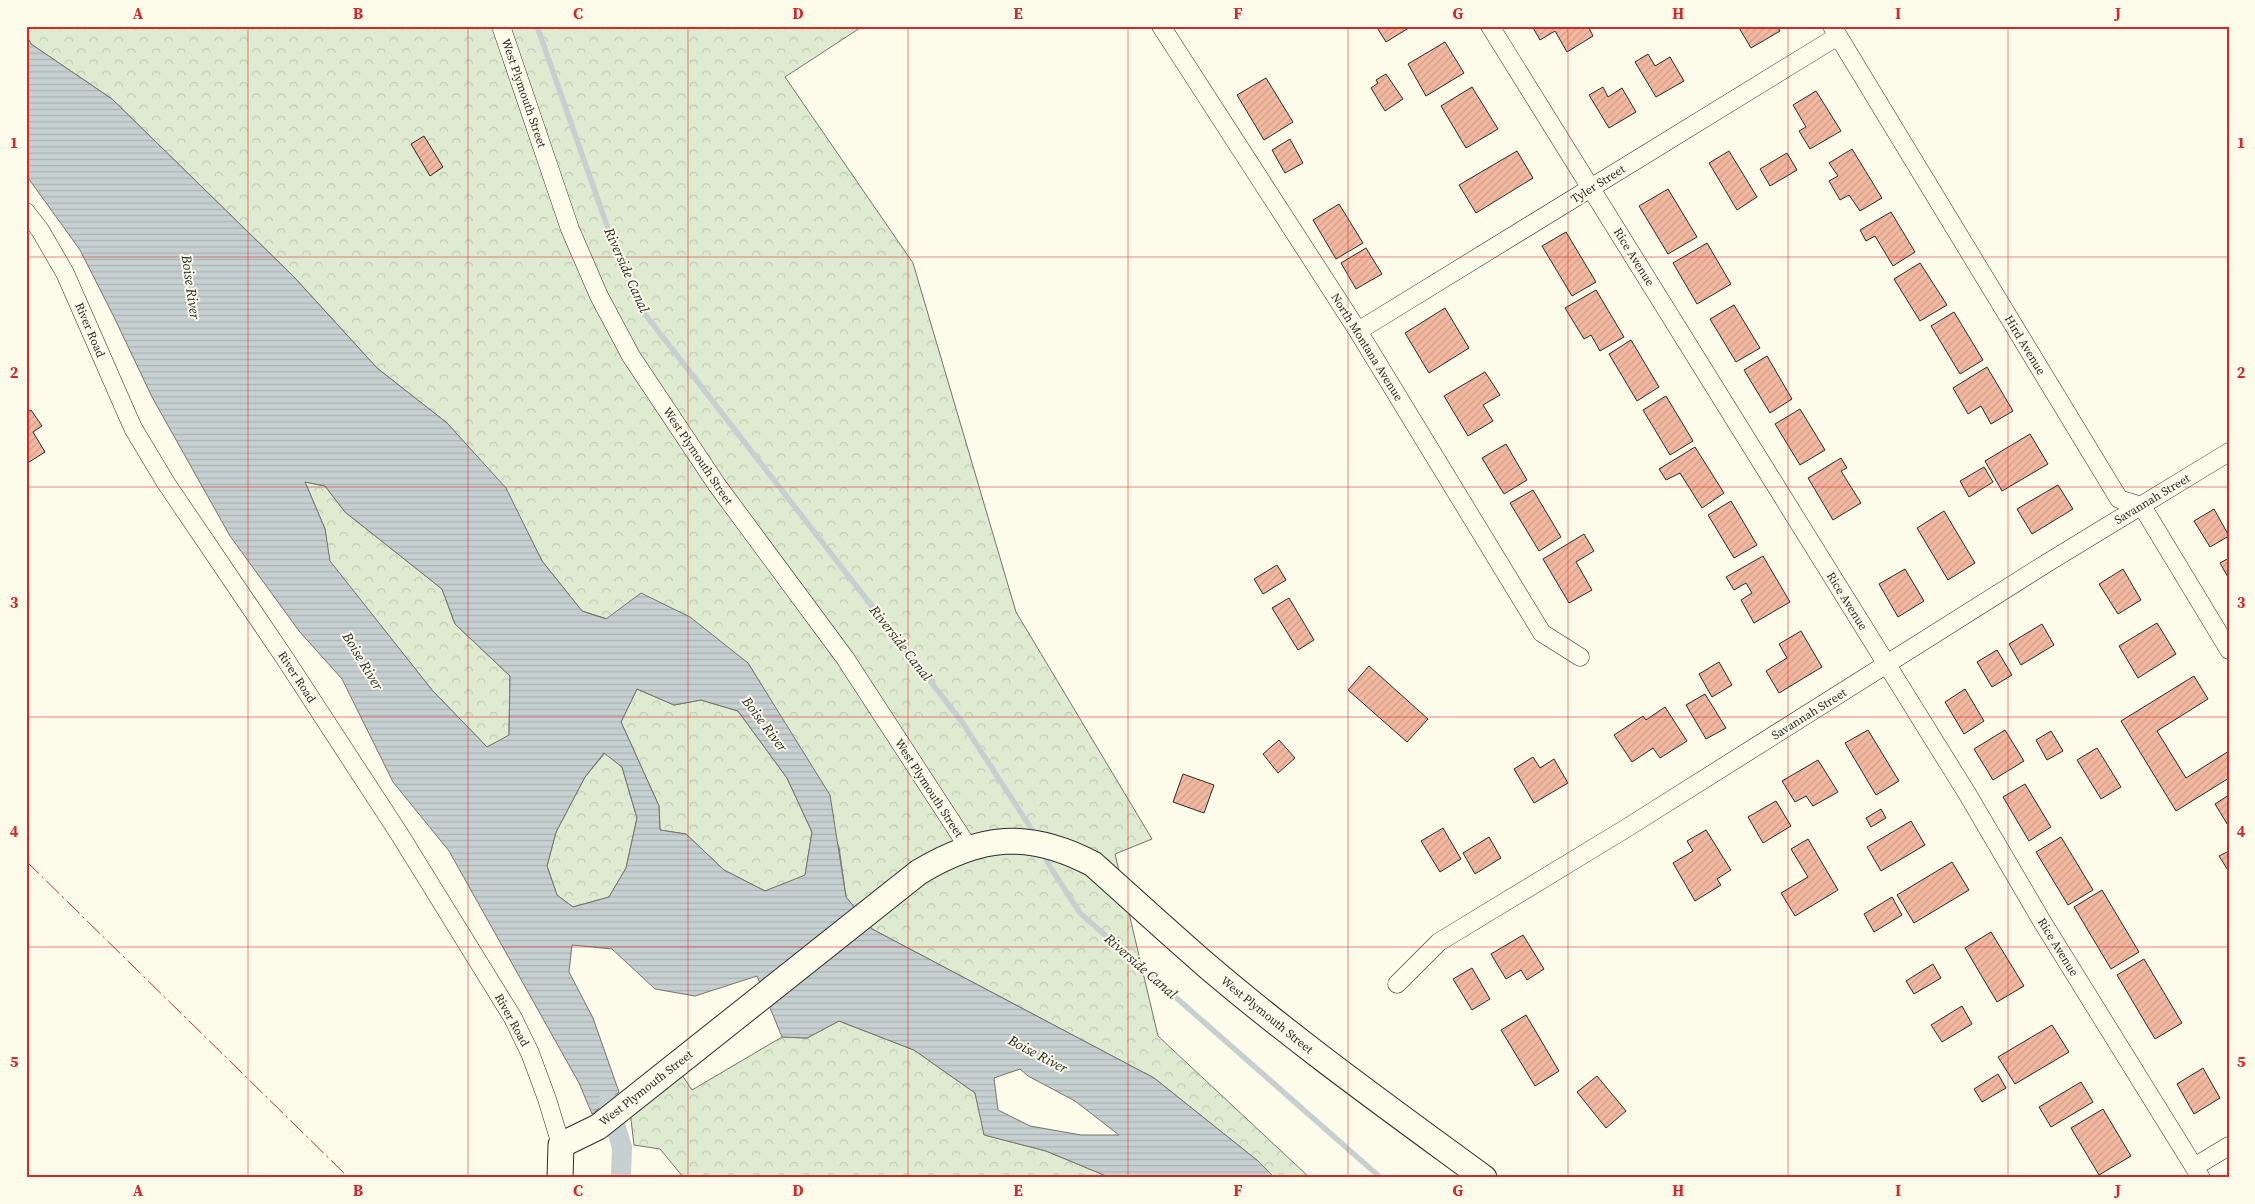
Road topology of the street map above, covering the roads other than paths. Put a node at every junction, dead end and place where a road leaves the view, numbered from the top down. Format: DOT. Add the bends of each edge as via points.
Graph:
graph roads {
  1 [pos="501,26"];
  2 [pos="1161,26"];
  3 [pos="1490,26"];
  4 [pos="1834,31"];
  5 [pos="1591,188"];
  6 [pos="26,212"];
  7 [pos="1358,331"];
  8 [pos="2229,452"];
  9 [pos="2142,506"];
  10 [pos="2229,650"];
  11 [pos="1580,657"];
  12 [pos="1887,664"];
  13 [pos="968,847"];
  14 [pos="1397,984"];
  15 [pos="561,1145"];
  16 [pos="2229,1146"];
  17 [pos="2197,1172"];
  18 [pos="560,1178"];
  19 [pos="1484,1178"];
  1 -- 13 [label="street, West Plymouth Street" via="570,229 598,296 631,356 717,485 845,658"];
  2 -- 7 [label="street, North Montana Avenue"];
  3 -- 5 [label="street, Rice Avenue"];
  4 -- 5 [label="street, Tyler Street"];
  4 -- 9 [label="street, Hird Avenue" via="2119,499"];
  5 -- 7 [label="street, Tyler Street"];
  5 -- 12 [label="street, Rice Avenue"];
  6 -- 15 [label="street, River Road" via="66,273 133,428 166,483 400,835 513,1018 530,1052"];
  7 -- 11 [label="street, North Montana Avenue" via="1542,633"];
  8 -- 9 [label="street, Savannah Street"];
  9 -- 10 [label="street"];
  9 -- 12 [label="street, Savannah Street"];
  12 -- 14 [label="street, Savannah Street" via="1439,942"];
  12 -- 17 [label="street, Rice Avenue"];
  13 -- 15 [label="street, West Plymouth Street" via="919,872 598,1127"];
  13 -- 19 [label="street, West Plymouth Street" via="999,841 1029,843 1073,853 1094,864 1206,966 1329,1064"];
  15 -- 18 [label="street"];
  16 -- 17 [label="street"];
}
